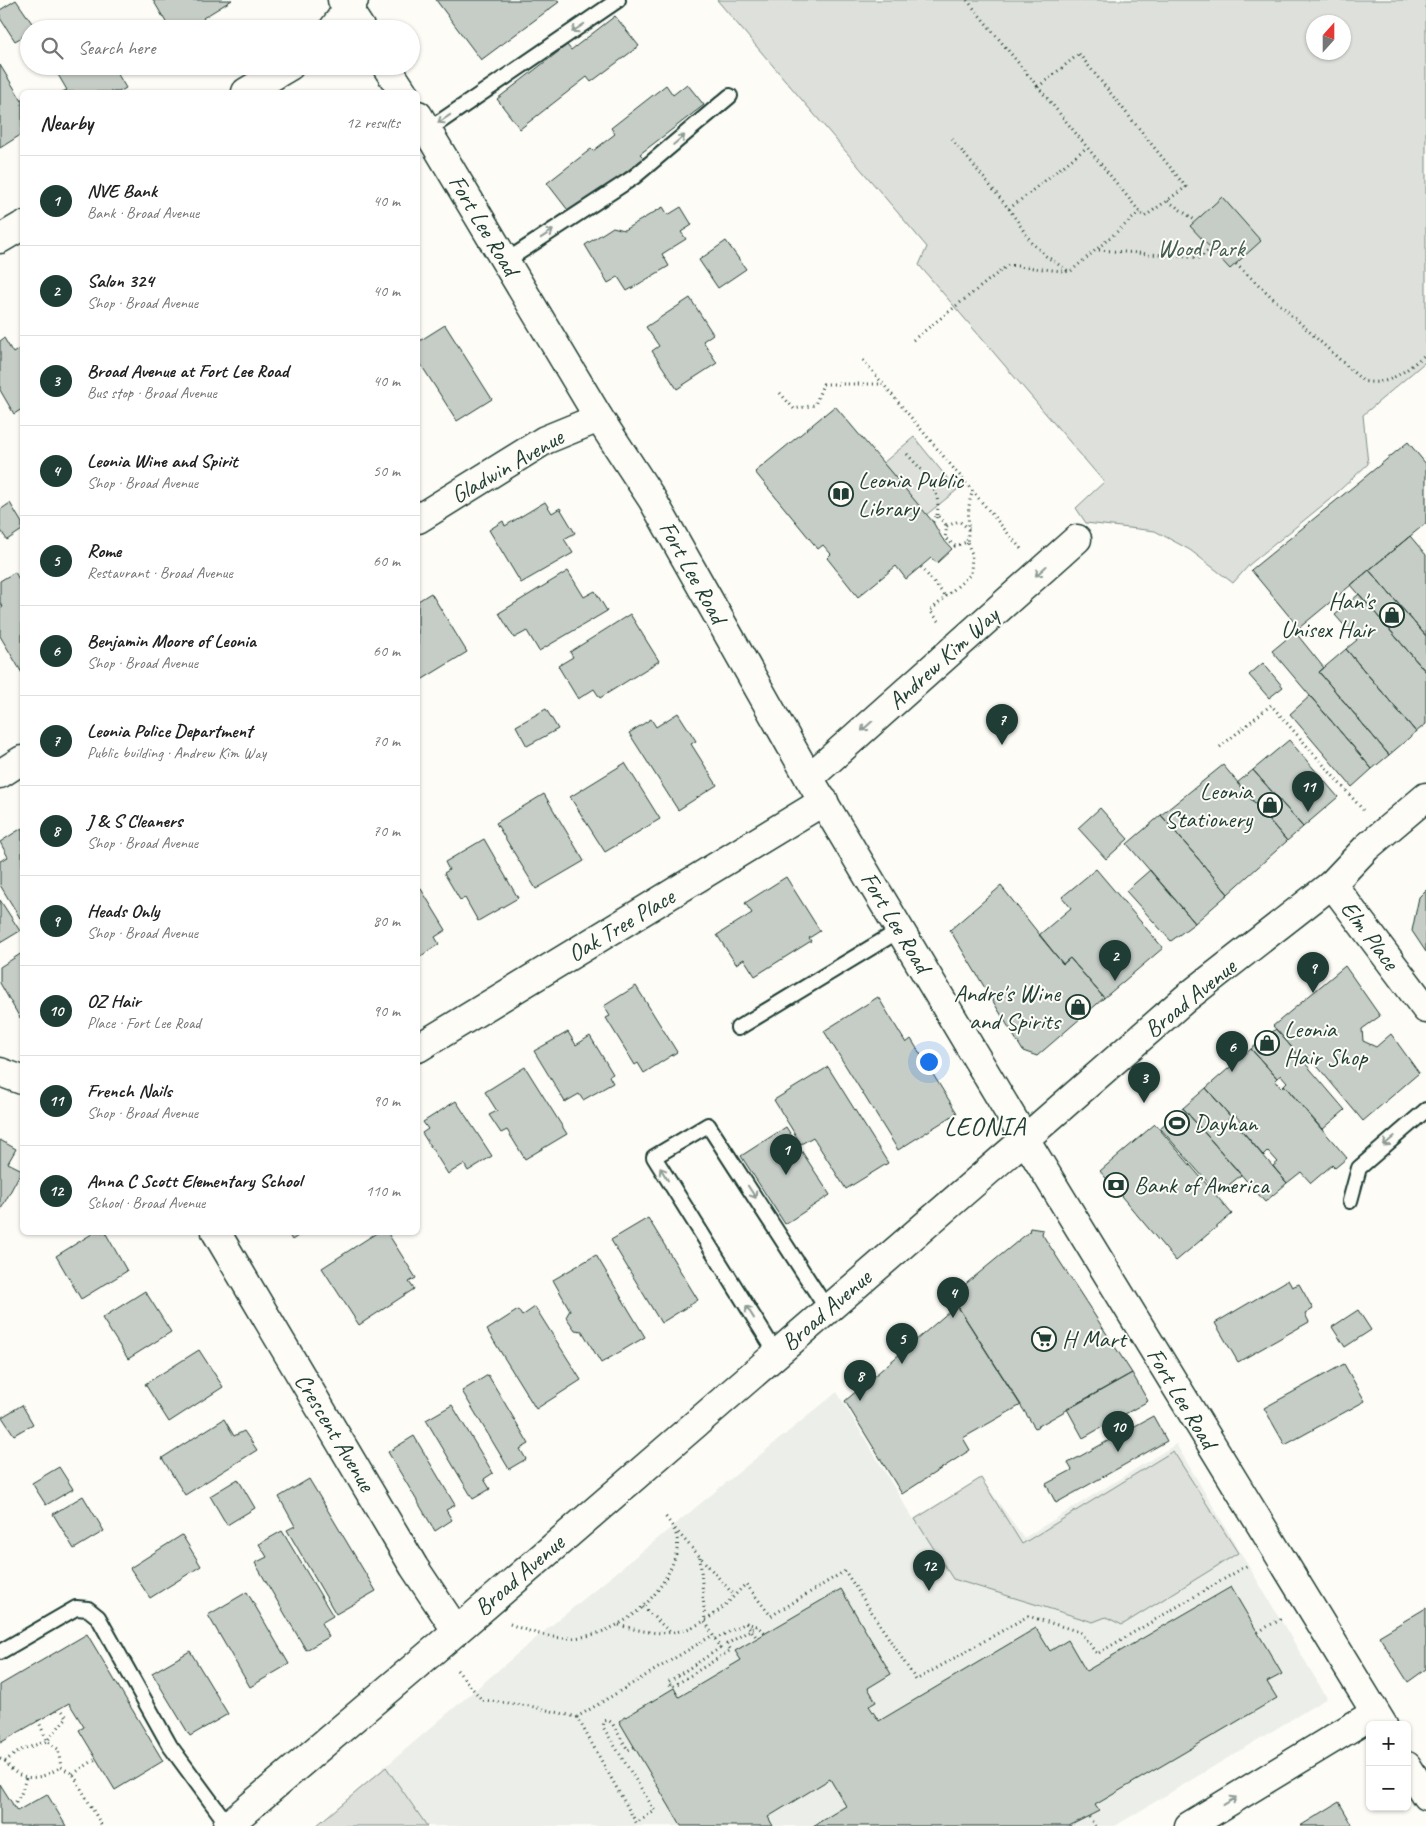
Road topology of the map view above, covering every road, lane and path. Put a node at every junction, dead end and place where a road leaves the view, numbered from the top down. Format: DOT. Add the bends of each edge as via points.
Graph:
graph roads {
  1 [pos="618,0"];
  2 [pos="967,0"];
  3 [pos="275,75"];
  4 [pos="392,75"];
  5 [pos="1038,87"];
  6 [pos="249,90"];
  7 [pos="402,90"];
  8 [pos="730,96"];
  9 [pos="422,123"];
  10 [pos="952,139"];
  11 [pos="1086,148"];
  12 [pos="1168,201"];
  13 [pos="1009,209"];
  14 [pos="1140,212"];
  15 [pos="1196,221"];
  16 [pos="20,227"];
  17 [pos="0,239"];
  18 [pos="1216,244"];
  19 [pos="1098,250"];
  20 [pos="506,261"];
  21 [pos="1236,264"];
  22 [pos="1070,272"];
  23 [pos="913,340"];
  24 [pos="1426,354"];
  25 [pos="863,360"];
  26 [pos="884,384"];
  27 [pos="780,393"];
  28 [pos="599,418"];
  29 [pos="907,454"];
  30 [pos="973,491"];
  31 [pos="937,515"];
  32 [pos="420,518"];
  33 [pos="933,522"];
  34 [pos="947,526"];
  35 [pos="969,529"];
  36 [pos="1077,539"];
  37 [pos="967,542"];
  38 [pos="921,567"];
  39 [pos="1040,572"];
  40 [pos="946,597"];
  41 [pos="930,611"];
  42 [pos="1220,747"];
  43 [pos="20,761"];
  44 [pos="0,774"];
  45 [pos="809,778"];
  46 [pos="1426,797"];
  47 [pos="824,801"];
  48 [pos="1383,834"];
  49 [pos="1332,884"];
  50 [pos="900,930"];
  51 [pos="1426,1009"];
  52 [pos="738,1028"];
  53 [pos="420,1047"];
  54 [pos="0,1072"];
  55 [pos="20,1079"];
  56 [pos="1426,1110"];
  57 [pos="1025,1139"];
  58 [pos="1350,1201"];
  59 [pos="218,1235"];
  60 [pos="828,1309"];
  61 [pos="776,1353"];
  62 [pos="664,1515"];
  63 [pos="673,1526"];
  64 [pos="700,1557"];
  65 [pos="1251,1563"];
  66 [pos="734,1595"];
  67 [pos="643,1607"];
  68 [pos="1279,1609"];
  69 [pos="477,1611"];
  70 [pos="1284,1617"];
  71 [pos="705,1621"];
  72 [pos="746,1623"];
  73 [pos="619,1625"];
  74 [pos="757,1626"];
  75 [pos="752,1630"];
  76 [pos="765,1633"];
  77 [pos="671,1634"];
  78 [pos="713,1635"];
  79 [pos="448,1638"];
  80 [pos="757,1638"];
  81 [pos="715,1639"];
  82 [pos="0,1652"];
  83 [pos="60,1708"];
  84 [pos="578,1717"];
  85 [pos="1379,1719"];
  86 [pos="38,1720"];
  87 [pos="47,1741"];
  88 [pos="634,1747"];
  89 [pos="0,1758"];
  90 [pos="96,1759"];
  91 [pos="5,1761"];
  92 [pos="61,1767"];
  93 [pos="1411,1772"];
  94 [pos="73,1774"];
  95 [pos="26,1778"];
  96 [pos="1426,1796"];
  97 [pos="13,1806"];
  98 [pos="1089,1817"];
  99 [pos="637,1825"];
  100 [pos="102,1826"];
  101 [pos="228,1826"];
  102 [pos="1095,1826"];
  103 [pos="1189,1826"];
  1 -- 9 [label="lane, one-way"];
  2 -- 5 [label="path"];
  3 -- 6 [label="main road"];
  4 -- 7 [label="main road"];
  5 -- 11 [label="path"];
  5 -- 12 [label="path" via="1079,54 1186,187"];
  20 -- 8 [label="lane, one-way" via="634,177"];
  9 -- 20 [label="main road, Fort Lee Road"];
  10 -- 13 [label="path"];
  11 -- 13 [label="path"];
  11 -- 14 [label="path"];
  12 -- 14 [label="path" via="1144,218"];
  12 -- 15 [label="path"];
  13 -- 22 [label="path" via="1032,243"];
  14 -- 19 [label="path"];
  16 -- 17 [label="main road"];
  18 -- 19 [label="path" via="1200,258"];
  19 -- 22 [label="path"];
  20 -- 28 [label="main road, Fort Lee Road"];
  21 -- 24 [label="path" via="1363,381 1374,384 1397,378"];
  22 -- 23 [label="path" via="1008,265"];
  25 -- 26 [label="path"];
  26 -- 27 [label="path" via="823,384 815,406 794,409"];
  26 -- 30 [label="path"];
  28 -- 32 [label="main road, Gladwin Avenue" via="546,440"];
  28 -- 45 [label="main road, Fort Lee Road" via="652,499"];
  29 -- 31 [label="path" via="934,485 939,502"];
  30 -- 35 [label="path" via="968,501"];
  30 -- 39 [label="path"];
  31 -- 33 [label="path"];
  31 -- 34 [label="path"];
  34 -- 35 [label="path" via="959,521"];
  34 -- 37 [label="path" via="945,538 955,546"];
  35 -- 37 [label="path"];
  36 -- 39 [label="main road, Andrew Kim Way, one-way"];
  37 -- 40 [label="path" via="972,554 970,574"];
  38 -- 40 [label="path"];
  39 -- 45 [label="main road, Andrew Kim Way, one-way"];
  40 -- 41 [label="path"];
  42 -- 48 [label="path" via="1271,705"];
  43 -- 44 [label="main road"];
  45 -- 47 [label="main road, Fort Lee Road"];
  46 -- 48 [label="main road, Broad Avenue"];
  47 -- 50 [label="main road, Fort Lee Road"];
  47 -- 53 [label="main road, Oak Tree Place"];
  48 -- 49 [label="main road, Broad Avenue"];
  49 -- 51 [label="main road, Elm Place"];
  49 -- 57 [label="main road, Broad Avenue" via="1186,998"];
  50 -- 52 [label="lane"];
  50 -- 57 [label="main road, Fort Lee Road"];
  54 -- 55 [label="main road"];
  56 -- 58 [label="lane, one-way" via="1358,1168"];
  57 -- 60 [label="main road, Broad Avenue"];
  57 -- 85 [label="main road, Fort Lee Road"];
  59 -- 79 [label="main road, Crescent Avenue" via="414,1567"];
  60 -- 61 [label="main road, Broad Avenue"];
  61 -- 60 [label="lane, one-way" via="654,1157 708,1125"];
  61 -- 69 [label="main road, Broad Avenue"];
  62 -- 63 [label="path"];
  63 -- 64 [label="path"];
  63 -- 67 [label="path" via="678,1539 676,1555 668,1575"];
  64 -- 66 [label="path"];
  64 -- 71 [label="path"];
  65 -- 66 [label="path" via="1097,1654 1080,1632 1028,1616 916,1680 845,1571 772,1616 746,1584"];
  66 -- 71 [label="path"];
  67 -- 73 [label="path"];
  67 -- 77 [label="path"];
  68 -- 70 [label="path"];
  69 -- 73 [label="path" via="529,1632 560,1638 580,1638"];
  69 -- 79 [label="main road, Broad Avenue"];
  71 -- 77 [label="path"];
  71 -- 78 [label="path"];
  72 -- 74 [label="path"];
  72 -- 75 [label="path"];
  72 -- 81 [label="path"];
  73 -- 77 [label="path"];
  74 -- 75 [label="path"];
  74 -- 76 [label="path"];
  75 -- 80 [label="path"];
  75 -- 81 [label="path" via="727,1644 732,1650 672,1687 668,1682 720,1648"];
  78 -- 81 [label="path"];
  78 -- 84 [label="path"];
  79 -- 84 [label="path" via="482,1700"];
  79 -- 101 [label="main road, Broad Avenue"];
  82 -- 101 [label="lane" via="76,1608 88,1609 98,1616 170,1746"];
  83 -- 87 [label="path" via="67,1717"];
  84 -- 99 [label="path"];
  103 -- 85 [label="main road, one-way"];
  86 -- 87 [label="path"];
  87 -- 91 [label="path" via="21,1750"];
  87 -- 92 [label="path" via="58,1749"];
  88 -- 99 [label="path" via="628,1750 612,1723 604,1721 603,1727 655,1811"];
  89 -- 91 [label="path"];
  90 -- 94 [label="path"];
  91 -- 95 [label="path"];
  92 -- 94 [label="path"];
  92 -- 95 [label="path" via="37,1778"];
  93 -- 96 [label="main road"];
  94 -- 100 [label="path"];
  95 -- 97 [label="path" via="22,1794"];
  98 -- 102 [label="path"];
}
